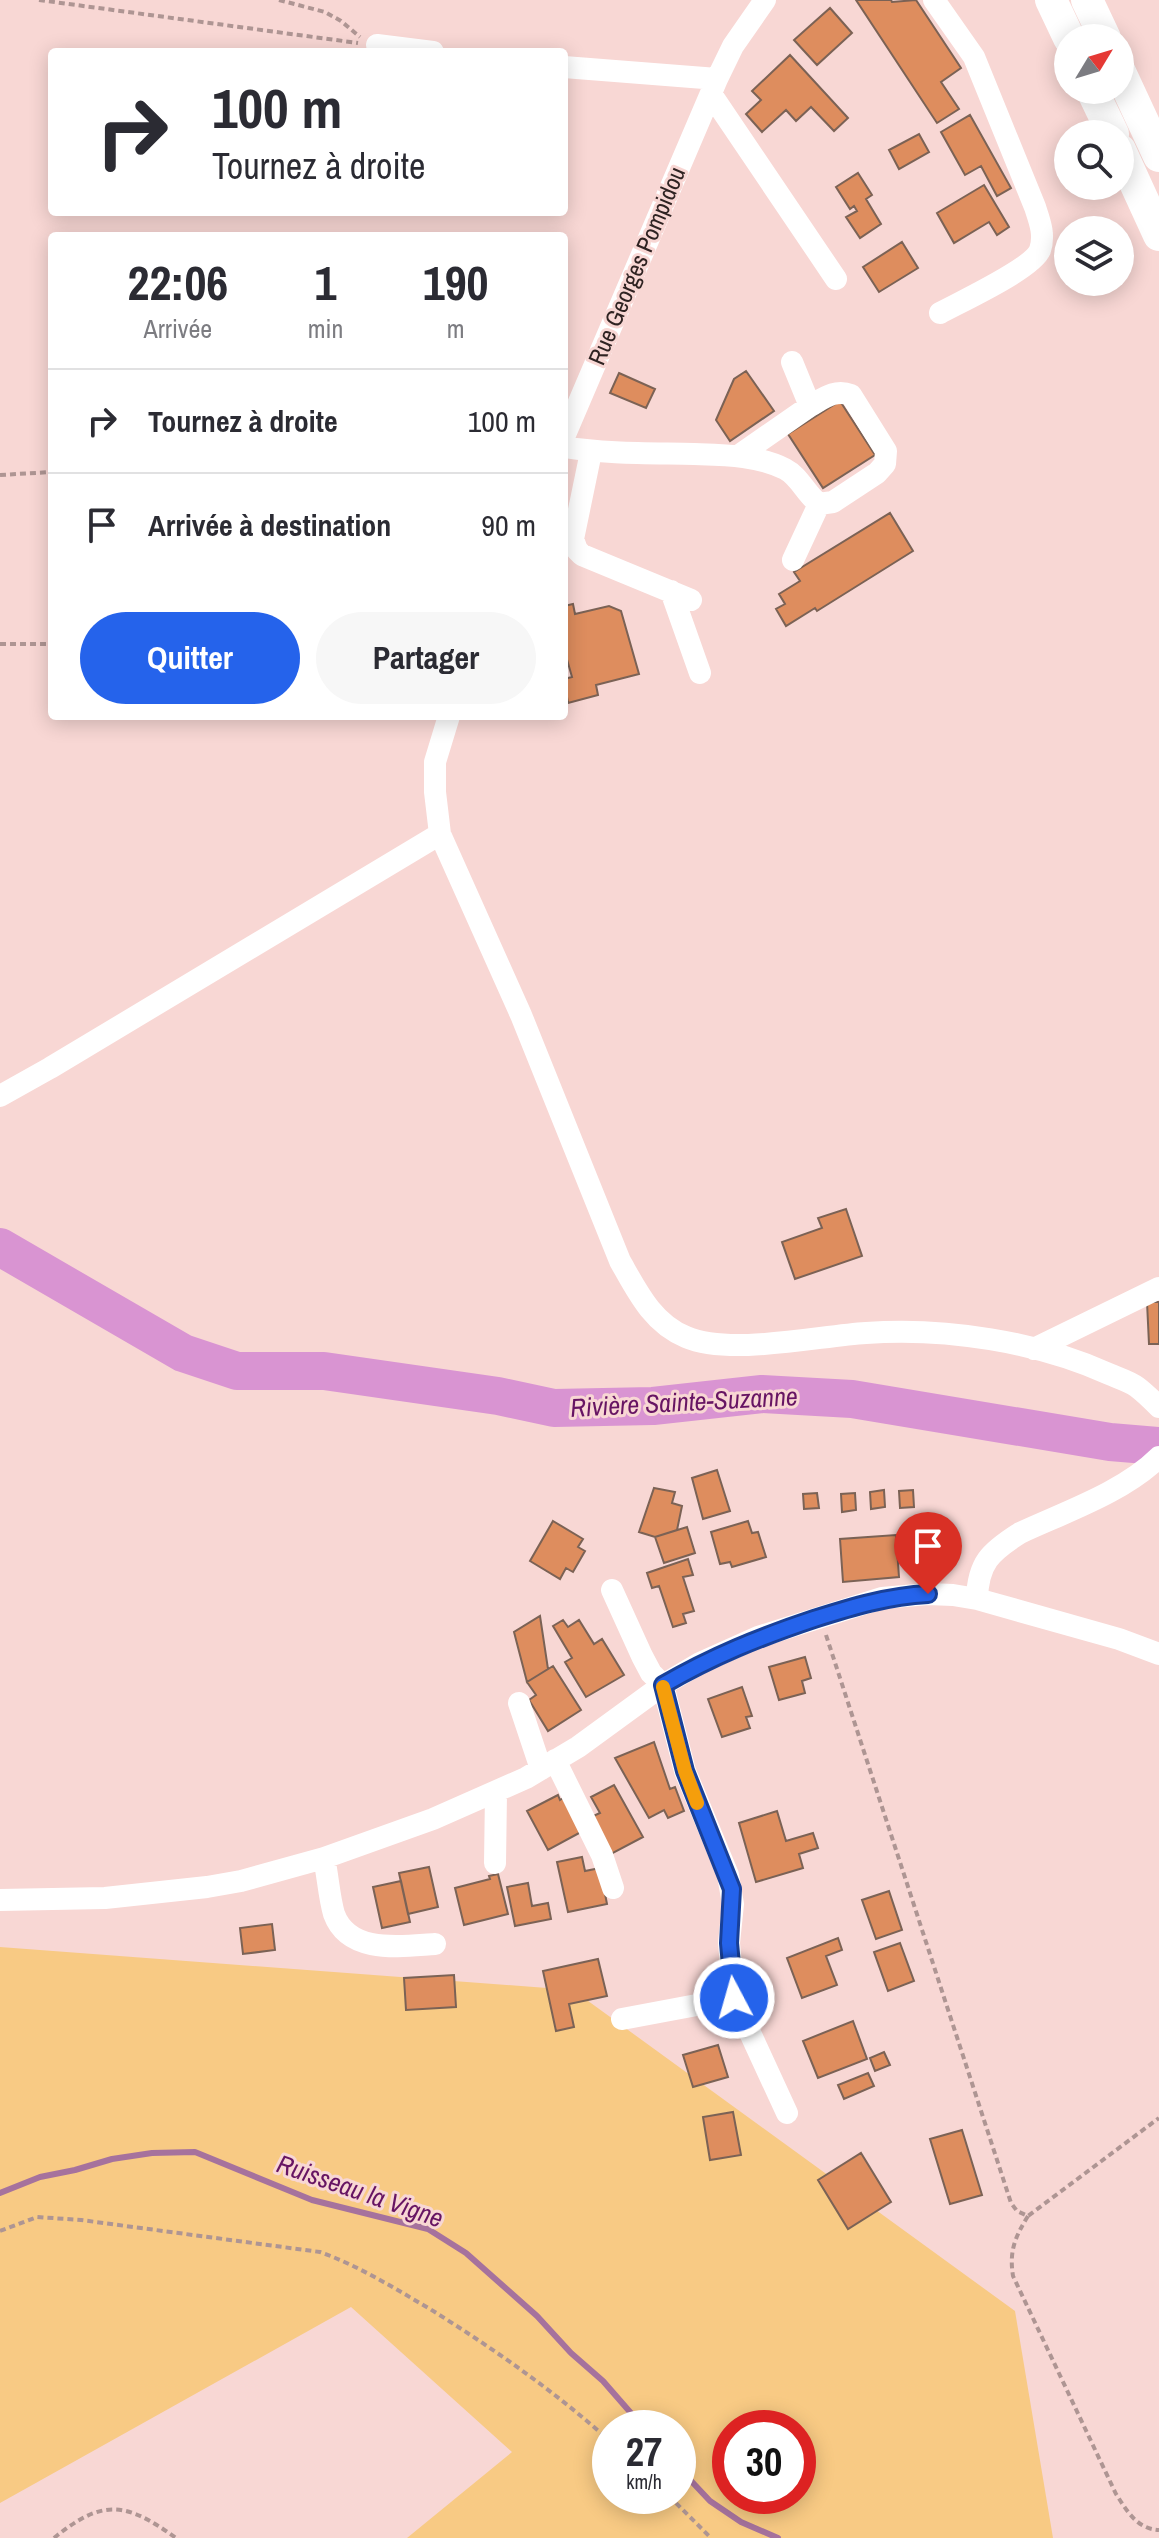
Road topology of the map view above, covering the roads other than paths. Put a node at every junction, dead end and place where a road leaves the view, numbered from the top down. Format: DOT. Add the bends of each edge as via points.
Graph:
graph roads {
  1 [pos="765,0"];
  2 [pos="934,0"];
  3 [pos="1051,0"];
  4 [pos="1087,0"];
  5 [pos="1062,24"];
  6 [pos="1098,24"];
  7 [pos="377,45"];
  8 [pos="401,48"];
  9 [pos="568,68"];
  10 [pos="714,87"];
  11 [pos="1134,102"];
  12 [pos="1159,156"];
  13 [pos="1134,181"];
  14 [pos="1159,235"];
  15 [pos="836,279"];
  16 [pos="940,313"];
  17 [pos="792,362"];
  18 [pos="810,406"];
  19 [pos="568,428"];
  20 [pos="568,448"];
  21 [pos="591,452"];
  22 [pos="738,456"];
  23 [pos="819,504"];
  24 [pos="793,560"];
  25 [pos="700,673"];
  26 [pos="448,720"];
  27 [pos="440,834"];
  28 [pos="0,1096"];
  29 [pos="1159,1288"];
  30 [pos="1034,1349"];
  31 [pos="1159,1407"];
  32 [pos="1159,1457"];
  33 [pos="612,1590"];
  34 [pos="977,1599"];
  35 [pos="1159,1654"];
  36 [pos="663,1685"];
  37 [pos="519,1703"];
  38 [pos="548,1765"];
  39 [pos="496,1793"];
  40 [pos="324,1858"];
  41 [pos="495,1863"];
  42 [pos="613,1888"];
  43 [pos="0,1900"];
  44 [pos="435,1944"];
  45 [pos="734,1998"];
  46 [pos="622,2019"];
  47 [pos="787,2113"];
  1 -- 10 [label="street, Rue Georges Pompidou" via="733,46"];
  2 -- 16 [label="street" via="974,57 1043,232 1039,252 1027,266"];
  3 -- 5 [label="highway"];
  4 -- 6 [label="highway"];
  7 -- 8 [label="street"];
  9 -- 10 [label="street"];
  10 -- 15 [label="street"];
  10 -- 19 [label="street, Rue Georges Pompidou"];
  11 -- 12 [label="highway"];
  13 -- 14 [label="highway"];
  17 -- 18 [label="street"];
  18 -- 22 [label="street"];
  18 -- 23 [label="street" via="841,391 851,395 886,451 877,473 833,502"];
  20 -- 21 [label="street"];
  21 -- 22 [label="street"];
  21 -- 25 [label="street" via="573,539 577,550 681,596"];
  22 -- 23 [label="street" via="793,473"];
  23 -- 24 [label="street"];
  26 -- 27 [label="street" via="435,762"];
  27 -- 28 [label="street"];
  27 -- 30 [label="street" via="521,1015 620,1261 662,1324 688,1338 723,1344 920,1333"];
  29 -- 30 [label="street"];
  30 -- 31 [label="street" via="1135,1385"];
  32 -- 34 [label="street" via="1115,1488 1006,1541 983,1564"];
  33 -- 36 [label="street" via="646,1665"];
  34 -- 35 [label="street"];
  34 -- 36 [label="street" via="882,1598 758,1637"];
  36 -- 38 [label="street"];
  36 -- 45 [label="street" via="685,1771 732,1889"];
  37 -- 38 [label="street"];
  38 -- 39 [label="street"];
  38 -- 42 [label="street" via="602,1855"];
  39 -- 40 [label="street"];
  39 -- 41 [label="street"];
  40 -- 43 [label="street" via="207,1887 105,1898"];
  40 -- 44 [label="street" via="335,1916 355,1939 386,1947"];
  45 -- 46 [label="street"];
  45 -- 47 [label="street"];
}
